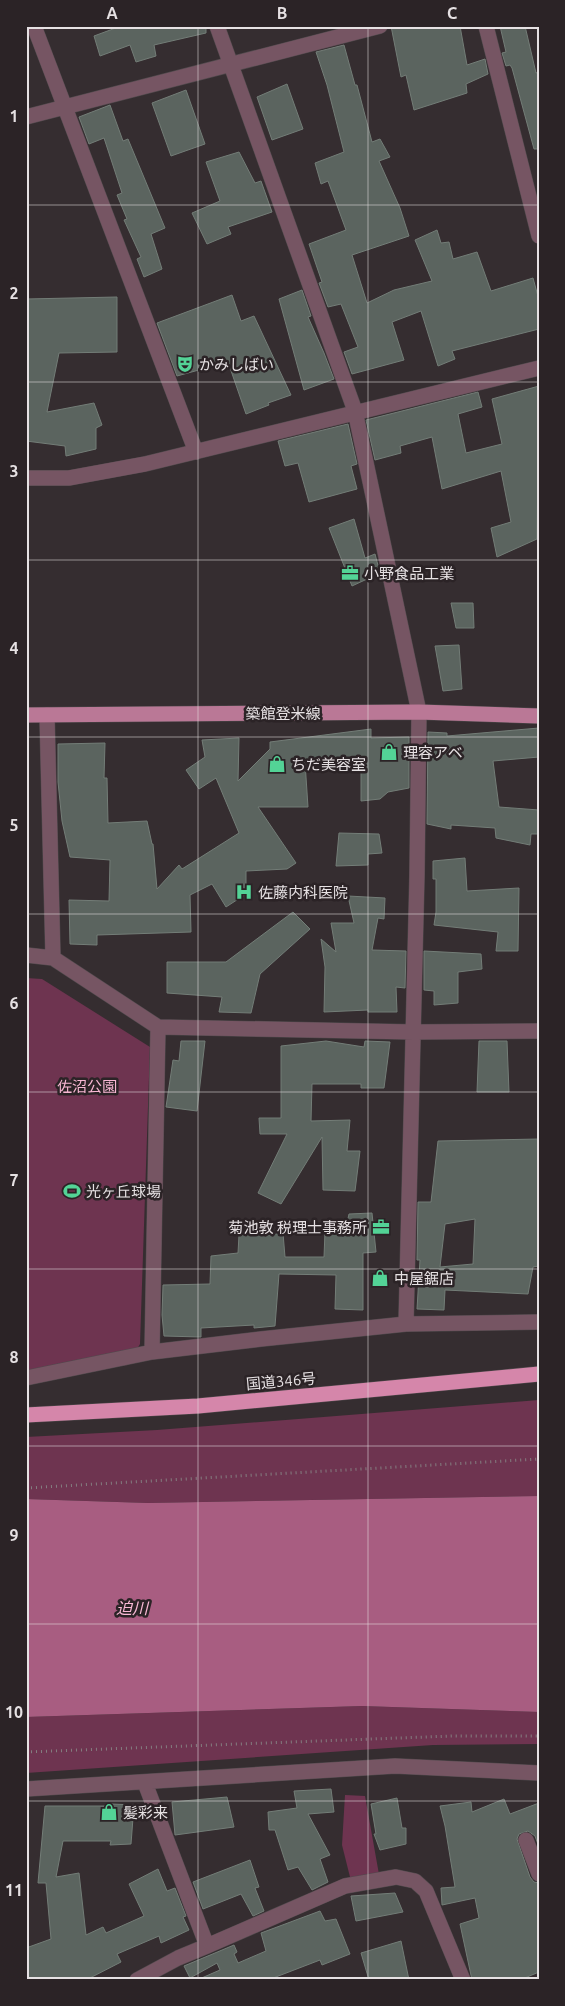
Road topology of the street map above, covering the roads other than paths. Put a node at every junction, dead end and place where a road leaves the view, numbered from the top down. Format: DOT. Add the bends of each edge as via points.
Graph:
graph roads {
  1 [pos="34,26"];
  2 [pos="217,26"];
  3 [pos="380,26"];
  4 [pos="486,26"];
  5 [pos="231,64"];
  6 [pos="65,106"];
  7 [pos="26,117"];
  8 [pos="533,185"];
  9 [pos="539,236"];
  10 [pos="539,368"];
  11 [pos="355,411"];
  12 [pos="196,452"];
  13 [pos="26,478"];
  14 [pos="419,712"];
  15 [pos="26,715"];
  16 [pos="47,715"];
  17 [pos="539,716"];
  18 [pos="26,955"];
  19 [pos="53,958"];
  20 [pos="158,1027"];
  21 [pos="539,1031"];
  22 [pos="414,1032"];
  23 [pos="539,1322"];
  24 [pos="406,1324"];
  25 [pos="152,1352"];
  26 [pos="539,1374"];
  27 [pos="26,1378"];
  28 [pos="26,1415"];
  29 [pos="539,1773"];
  30 [pos="144,1783"];
  31 [pos="26,1789"];
  32 [pos="526,1840"];
  33 [pos="539,1874"];
  34 [pos="207,1946"];
  35 [pos="137,1980"];
  36 [pos="463,1980"];
  1 -- 6 [label="street"];
  2 -- 5 [label="street"];
  3 -- 5 [label="street"];
  4 -- 8 [label="street"];
  5 -- 6 [label="street"];
  5 -- 11 [label="street"];
  6 -- 7 [label="street"];
  6 -- 12 [label="street"];
  8 -- 9 [label="street"];
  10 -- 11 [label="street"];
  11 -- 12 [label="street"];
  11 -- 14 [label="street"];
  12 -- 13 [label="street" via="69,478"];
  14 -- 16 [label="main road, 築館登米線"];
  14 -- 17 [label="main road, 築館登米線"];
  14 -- 22 [label="street"];
  15 -- 16 [label="main road, 築館登米線"];
  16 -- 19 [label="street"];
  18 -- 19 [label="street"];
  19 -- 20 [label="street"];
  20 -- 22 [label="street"];
  20 -- 25 [label="street"];
  21 -- 22 [label="street"];
  22 -- 24 [label="street"];
  23 -- 24 [label="street"];
  24 -- 25 [label="street"];
  25 -- 27 [label="street"];
  26 -- 28 [label="highway, 国道346号" via="198,1406"];
  29 -- 30 [label="street" via="395,1766"];
  30 -- 31 [label="street"];
  30 -- 34 [label="street"];
  32 -- 33 [label="street"];
  34 -- 35 [label="street"];
  34 -- 36 [label="street" via="345,1886 396,1877 416,1881 426,1891"];
}
